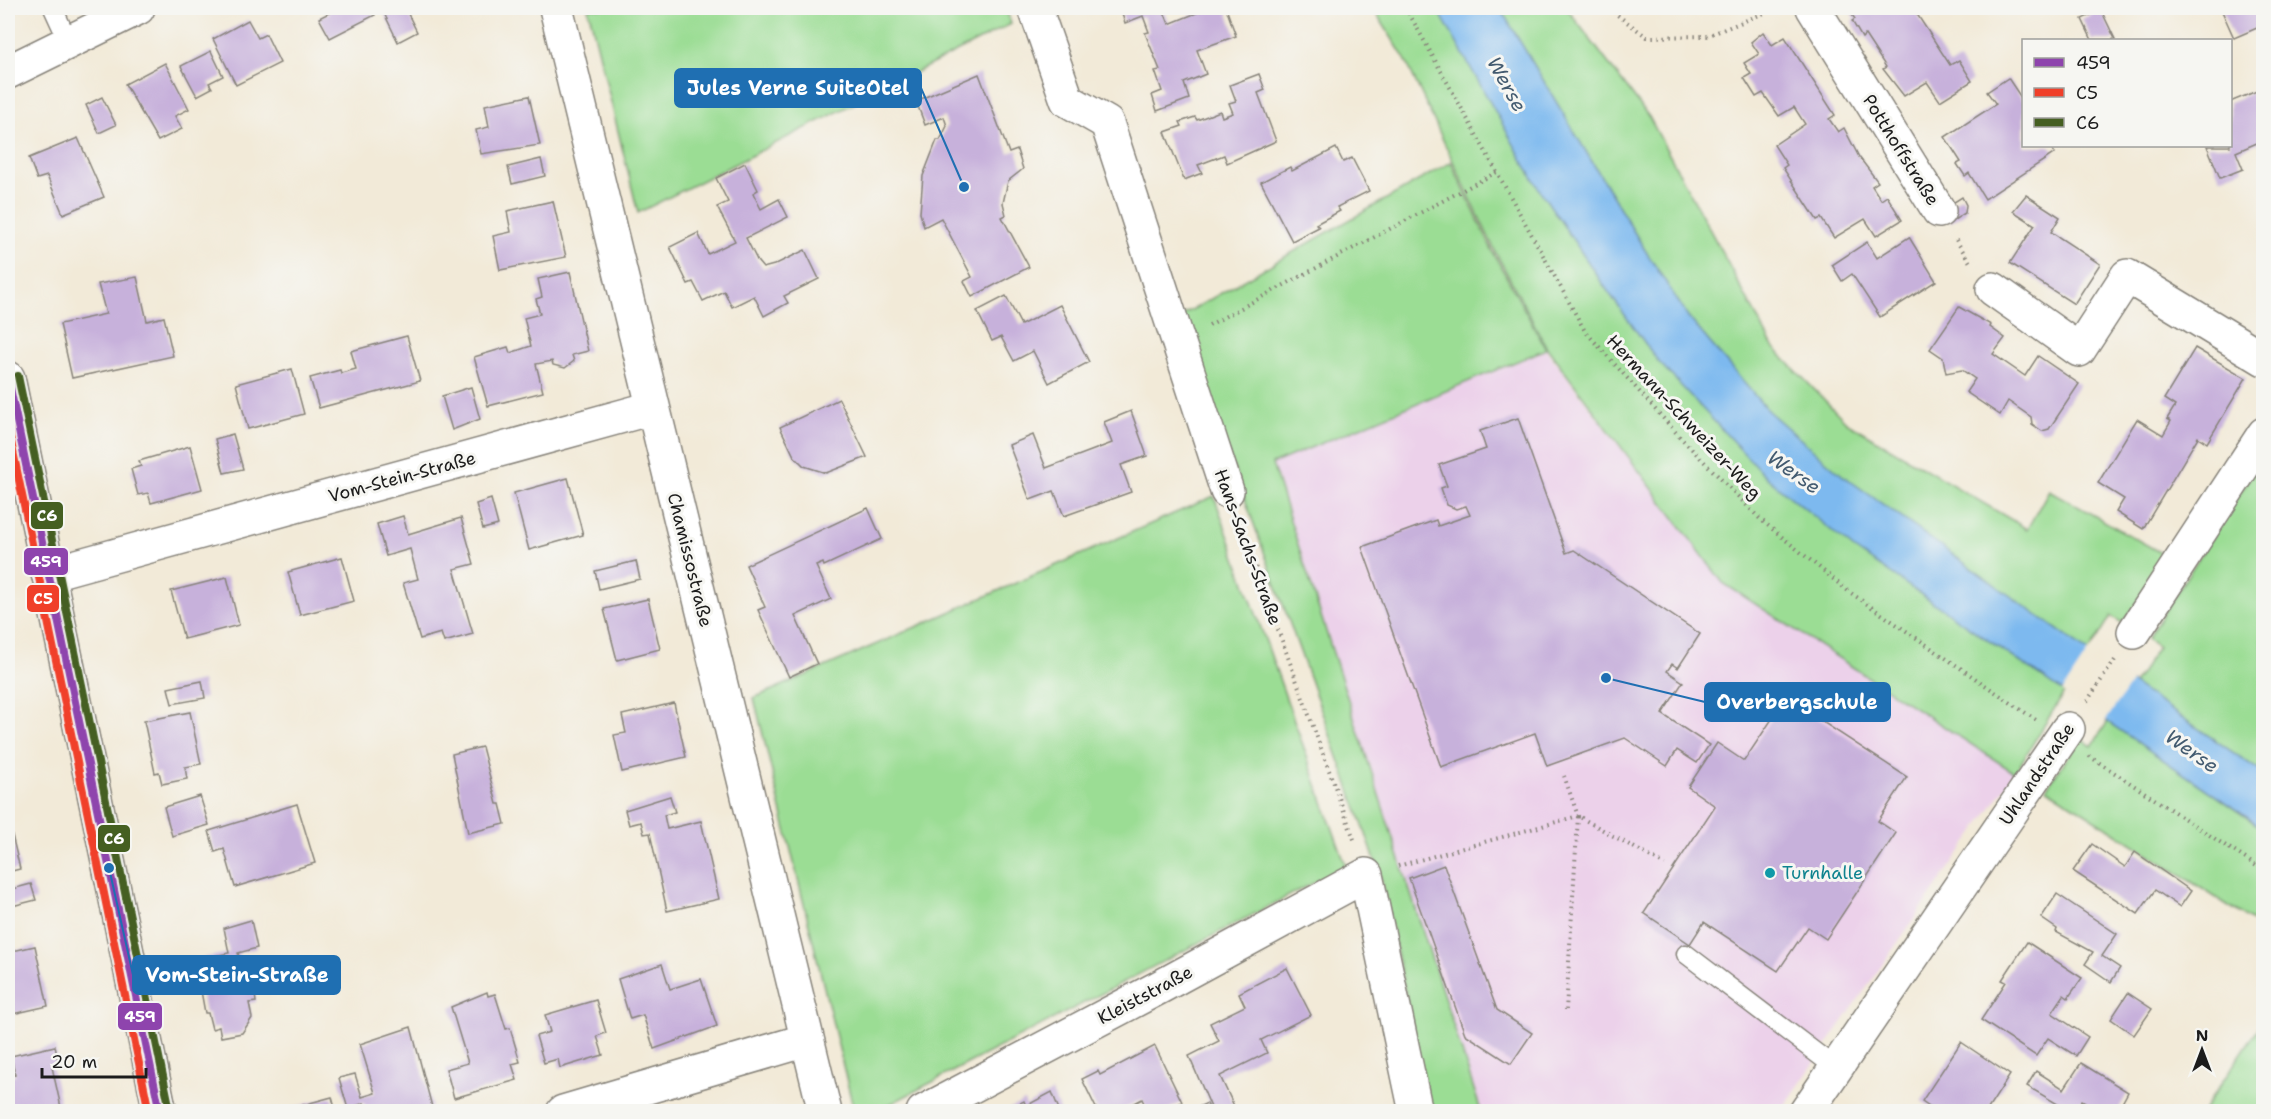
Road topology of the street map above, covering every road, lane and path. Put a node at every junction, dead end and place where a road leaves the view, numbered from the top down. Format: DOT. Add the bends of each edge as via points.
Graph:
graph roads {
  1 [pos="53,8"];
  2 [pos="138,8"];
  3 [pos="556,8"];
  4 [pos="1035,8"];
  5 [pos="1406,8"];
  6 [pos="1608,8"];
  7 [pos="1772,8"];
  8 [pos="1813,8"];
  9 [pos="69,43"];
  10 [pos="8,72"];
  11 [pos="1497,172"];
  12 [pos="1939,211"];
  13 [pos="1993,289"];
  14 [pos="1177,342"];
  15 [pos="2264,359"];
  16 [pos="8,378"];
  17 [pos="652,408"];
  18 [pos="2264,434"];
  19 [pos="1227,491"];
  20 [pos="48,574"];
  21 [pos="2134,632"];
  22 [pos="2065,733"];
  23 [pos="1564,776"];
  24 [pos="1578,816"];
  25 [pos="1665,865"];
  26 [pos="2264,872"];
  27 [pos="1366,875"];
  28 [pos="1686,954"];
  29 [pos="1566,1010"];
  30 [pos="807,1040"];
  31 [pos="1836,1068"];
  32 [pos="160,1112"];
  33 [pos="563,1112"];
  34 [pos="825,1112"];
  35 [pos="923,1112"];
  36 [pos="1416,1112"];
  37 [pos="1806,1112"];
  1 -- 9 [label="lane"];
  2 -- 9 [label="street"];
  3 -- 17 [label="street, Chamissostraße"];
  4 -- 14 [label="street, Hans-Sachs-Straße" via="1067,100 1107,123"];
  5 -- 11 [label="path, Hermann-Schweizer-Weg"];
  6 -- 7 [label="path" via="1647,37 1707,36"];
  8 -- 12 [label="street, Potthoffstraße"];
  9 -- 10 [label="street"];
  11 -- 14 [label="path"];
  11 -- 22 [label="path, Hermann-Schweizer-Weg" via="1585,331 1760,519 1848,591"];
  12 -- 13 [label="path, Potthoffstraße" via="1972,265"];
  13 -- 15 [label="street" via="2079,350 2127,276"];
  14 -- 19 [label="street, Hans-Sachs-Straße"];
  16 -- 20 [label="street"];
  17 -- 20 [label="street, Vom-Stein-Straße"];
  17 -- 30 [label="street, Chamissostraße"];
  18 -- 21 [label="street"];
  19 -- 27 [label="path, Hans-Sachs-Straße"];
  20 -- 32 [label="street"];
  21 -- 22 [label="path, Uhlandstraße"];
  22 -- 26 [label="path, Hermann-Schweizer-Weg"];
  22 -- 31 [label="street, Uhlandstraße"];
  23 -- 24 [label="path"];
  24 -- 25 [label="path"];
  24 -- 27 [label="path"];
  24 -- 29 [label="path"];
  27 -- 35 [label="street, Kleiststraße"];
  27 -- 36 [label="street"];
  28 -- 31 [label="lane"];
  30 -- 33 [label="street"];
  30 -- 34 [label="street, Chamissostraße"];
  31 -- 37 [label="street, Uhlandstraße"];
}
